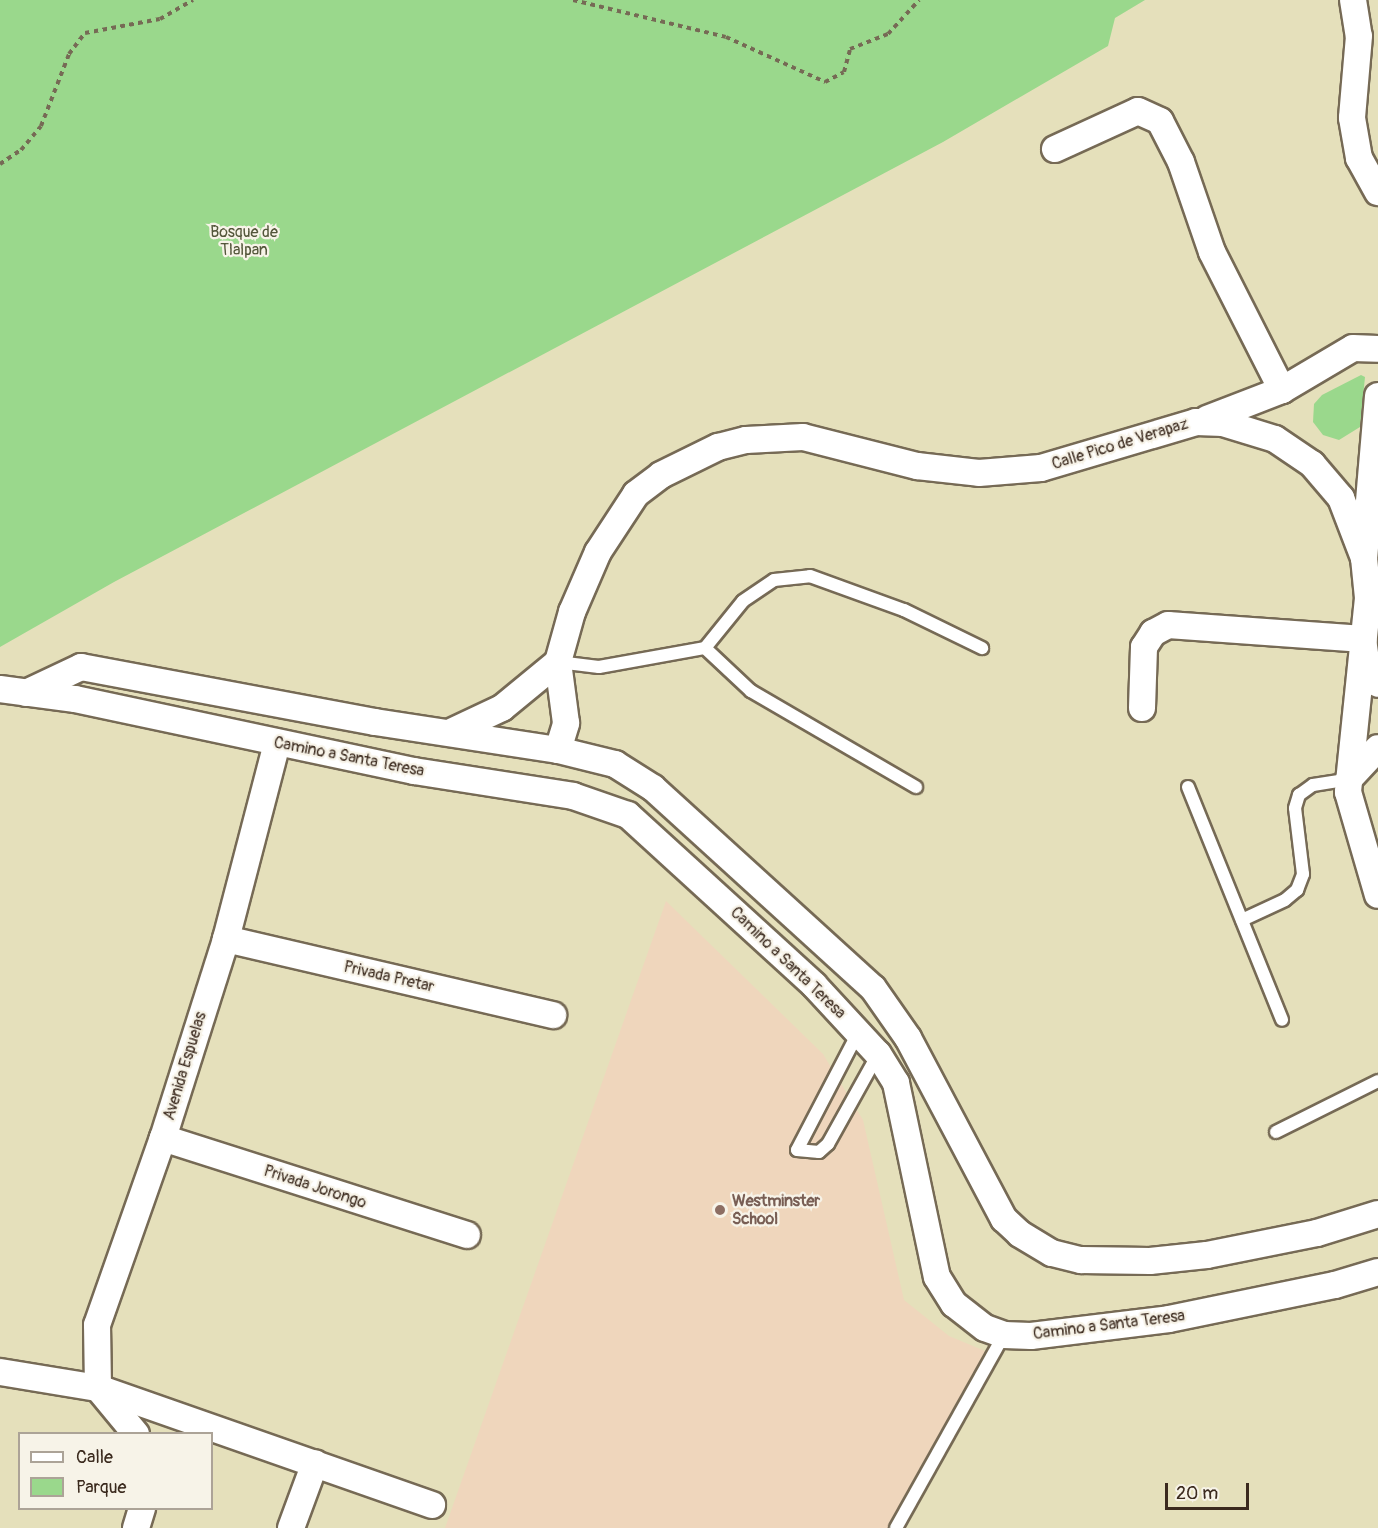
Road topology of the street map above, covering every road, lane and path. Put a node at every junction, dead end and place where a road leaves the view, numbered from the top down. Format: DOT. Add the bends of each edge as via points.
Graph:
graph roads {
  1 [pos="193,0"];
  2 [pos="573,0"];
  3 [pos="920,0"];
  4 [pos="1353,0"];
  5 [pos="1054,149"];
  6 [pos="0,164"];
  7 [pos="1378,192"];
  8 [pos="1378,350"];
  9 [pos="1282,390"];
  10 [pos="1378,396"];
  11 [pos="1196,422"];
  12 [pos="1365,558"];
  13 [pos="1363,639"];
  14 [pos="705,648"];
  15 [pos="982,648"];
  16 [pos="558,662"];
  17 [pos="1378,684"];
  18 [pos="0,689"];
  19 [pos="26,693"];
  20 [pos="1142,708"];
  21 [pos="453,731"];
  22 [pos="277,743"];
  23 [pos="1378,748"];
  24 [pos="558,750"];
  25 [pos="1349,778"];
  26 [pos="916,787"];
  27 [pos="1188,788"];
  28 [pos="1378,895"];
  29 [pos="1242,920"];
  30 [pos="226,939"];
  31 [pos="553,1015"];
  32 [pos="1282,1020"];
  33 [pos="859,1031"];
  34 [pos="878,1054"];
  35 [pos="1378,1081"];
  36 [pos="1276,1132"];
  37 [pos="163,1138"];
  38 [pos="1378,1214"];
  39 [pos="467,1235"];
  40 [pos="1378,1272"];
  41 [pos="1004,1335"];
  42 [pos="0,1372"];
  43 [pos="99,1389"];
  44 [pos="134,1432"];
  45 [pos="315,1463"];
  46 [pos="432,1506"];
  47 [pos="142,1510"];
  48 [pos="136,1528"];
  49 [pos="291,1528"];
  50 [pos="896,1528"];
  1 -- 6 [label="path" via="160,19 85,33 69,54 41,126 21,150"];
  2 -- 3 [label="path" via="726,37 825,82 844,72 850,49 888,34"];
  4 -- 7 [label="street" via="1359,36 1352,118 1359,158"];
  5 -- 9 [label="street" via="1138,111 1160,121 1181,162 1212,252"];
  8 -- 9 [label="street" via="1353,348"];
  9 -- 11 [label="street"];
  10 -- 12 [label="street"];
  11 -- 12 [label="street, Calle Pico de Verapaz" via="1250,429 1275,439 1312,464 1341,498"];
  11 -- 16 [label="street, Calle Pico de Verapaz" via="1129,439 1071,460 1010,471 948,471 917,466 802,437 755,439 718,447 688,459 636,494 598,552 572,612"];
  12 -- 13 [label="street" via="1368,598"];
  13 -- 17 [label="street" via="1367,667"];
  13 -- 20 [label="street" via="1168,625 1153,633 1144,647"];
  13 -- 25 [label="street"];
  14 -- 15 [label="lane" via="742,600 774,580 810,576 904,610"];
  14 -- 16 [label="lane" via="599,667"];
  14 -- 26 [label="lane" via="751,691"];
  16 -- 21 [label="street" via="502,708"];
  16 -- 24 [label="street, Calle Pico de Verapaz" via="566,723"];
  18 -- 19 [label="street, Camino a Santa Teresa"];
  19 -- 21 [label="street" via="81,666 375,722"];
  19 -- 22 [label="street, Camino a Santa Teresa" via="75,699"];
  21 -- 24 [label="street"];
  22 -- 30 [label="street, Avenida Espuelas"];
  22 -- 33 [label="street, Camino a Santa Teresa" via="414,771 573,796 628,815"];
  23 -- 25 [label="street"];
  24 -- 38 [label="street" via="615,764 653,788 873,987 908,1038 1005,1219 1038,1246 1081,1260 1150,1261 1262,1245"];
  25 -- 28 [label="street" via="1348,792"];
  25 -- 29 [label="lane" via="1312,785 1299,795 1295,808 1303,874 1297,890 1285,900"];
  27 -- 29 [label="lane"];
  29 -- 32 [label="lane"];
  30 -- 31 [label="street, Privada Pretar"];
  30 -- 37 [label="street, Avenida Espuelas"];
  33 -- 34 [label="street, Camino a Santa Teresa"];
  33 -- 34 [label="lane" via="797,1150 819,1152 828,1144"];
  34 -- 41 [label="street, Camino a Santa Teresa" via="896,1083 937,1277 968,1318"];
  35 -- 36 [label="lane"];
  37 -- 39 [label="street, Privada Jorongo"];
  37 -- 43 [label="street, Avenida Espuelas" via="98,1325"];
  40 -- 41 [label="street, Camino a Santa Teresa" via="1335,1285 1169,1319 1031,1336"];
  41 -- 50 [label="lane"];
  42 -- 43 [label="street"];
  43 -- 44 [label="street"];
  43 -- 45 [label="street"];
  45 -- 46 [label="street"];
  45 -- 49 [label="street"];
  47 -- 48 [label="street"];
}
